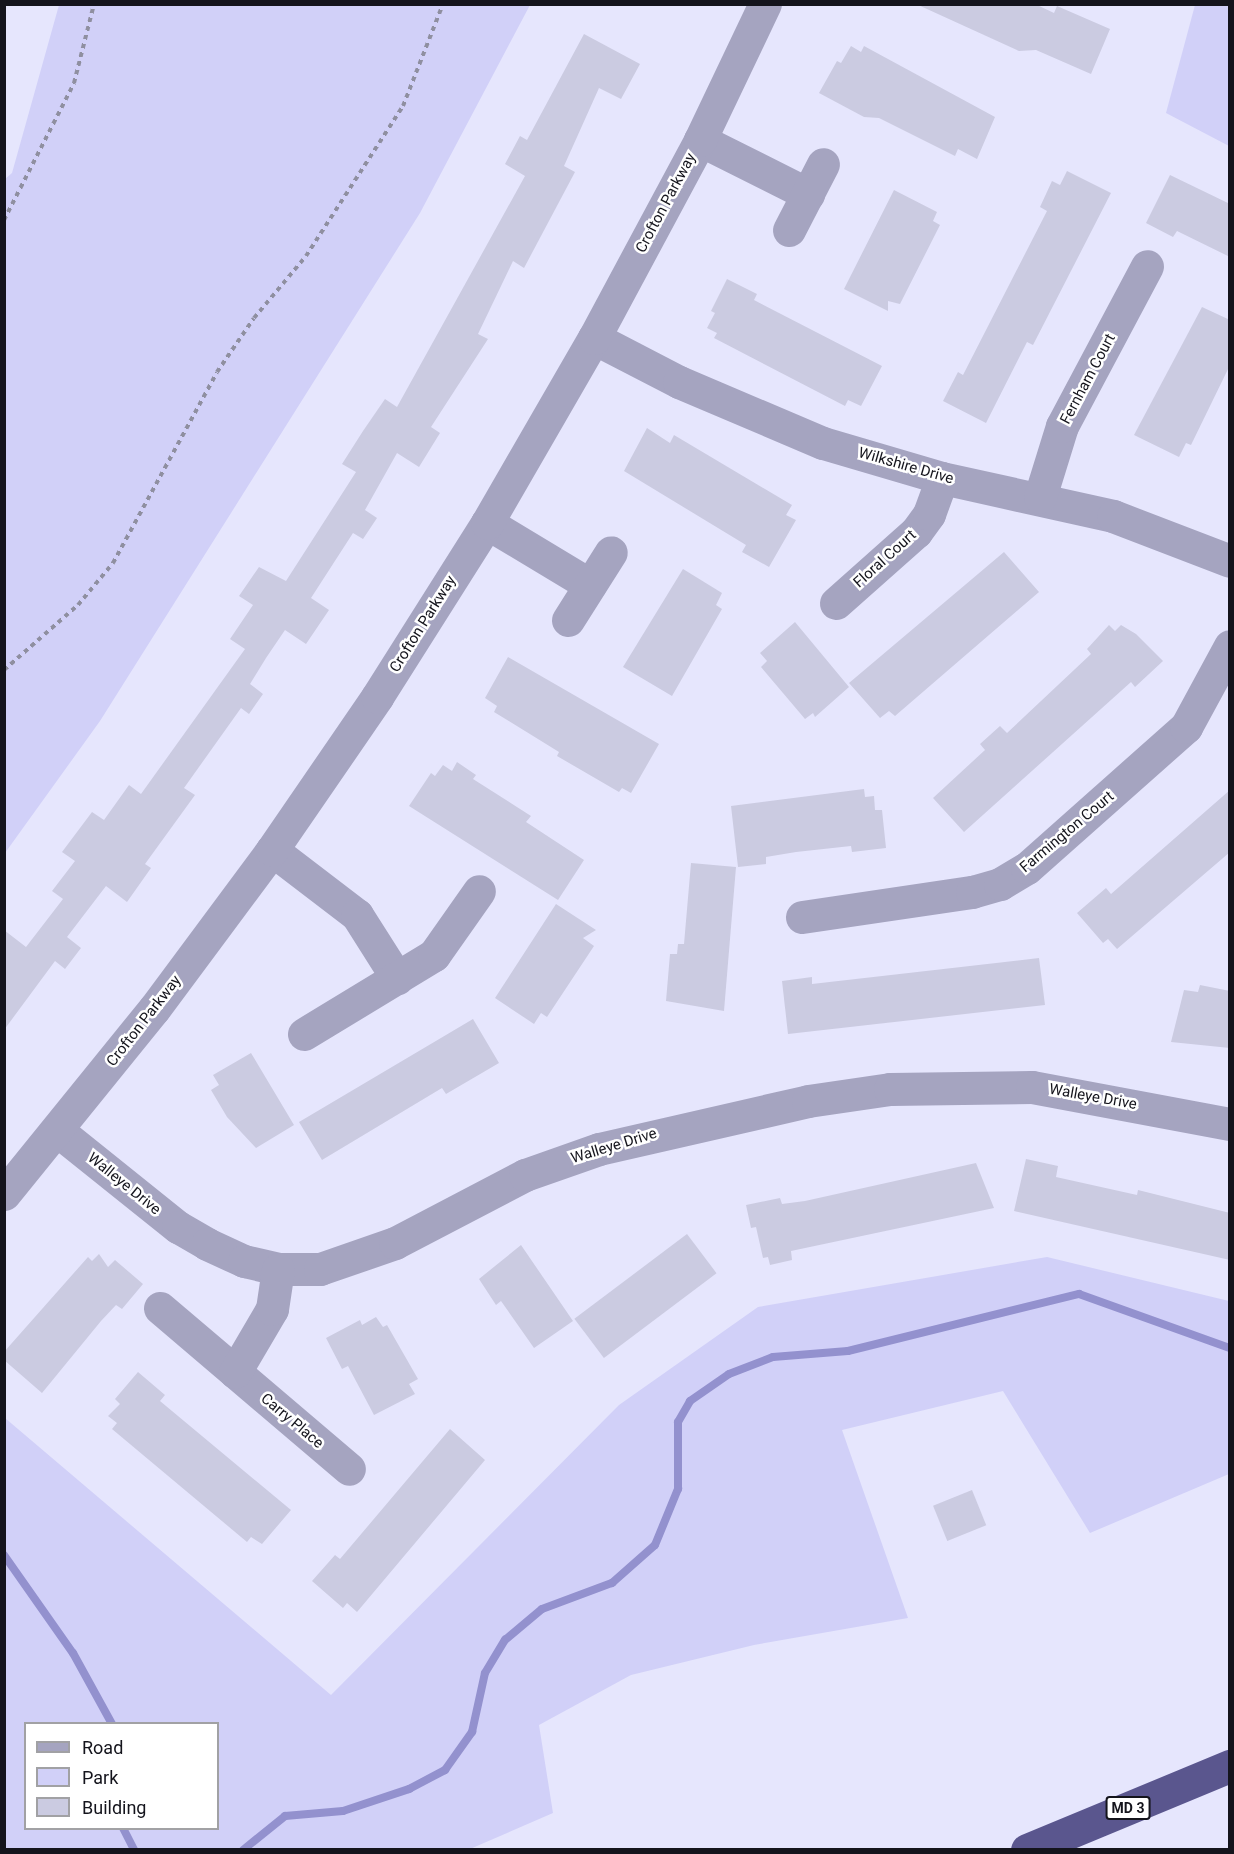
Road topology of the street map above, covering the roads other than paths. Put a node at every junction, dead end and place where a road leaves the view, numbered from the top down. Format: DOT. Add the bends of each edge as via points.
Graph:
graph roads {
  1 [pos="765,4"];
  2 [pos="700,140"];
  3 [pos="823,164"];
  4 [pos="808,194"];
  5 [pos="789,230"];
  6 [pos="1147,266"];
  7 [pos="594,338"];
  8 [pos="942,478"];
  9 [pos="1040,498"];
  10 [pos="487,523"];
  11 [pos="611,552"];
  12 [pos="1230,561"];
  13 [pos="590,585"];
  14 [pos="836,603"];
  15 [pos="568,620"];
  16 [pos="1230,646"];
  17 [pos="272,850"];
  18 [pos="479,891"];
  19 [pos="802,917"];
  20 [pos="397,978"];
  21 [pos="304,1034"];
  22 [pos="1230,1124"];
  23 [pos="58,1131"];
  24 [pos="4,1194"];
  25 [pos="278,1269"];
  26 [pos="160,1308"];
  27 [pos="235,1372"];
  28 [pos="349,1469"];
  29 [pos="1230,1766"];
  30 [pos="1027,1850"];
  1 -- 2 [label="street, Crofton Parkway"];
  2 -- 4 [label="street"];
  2 -- 7 [label="street, Crofton Parkway"];
  3 -- 4 [label="street"];
  4 -- 5 [label="street"];
  6 -- 9 [label="street, Fernham Court" via="1062,426"];
  7 -- 8 [label="street, Wilkshire Drive" via="751,415 823,443"];
  7 -- 10 [label="street, Crofton Parkway"];
  8 -- 9 [label="street, Wilkshire Drive"];
  8 -- 14 [label="street, Floral Court" via="929,514 916,532"];
  9 -- 12 [label="street, Wilkshire Drive" via="1113,516"];
  10 -- 13 [label="street"];
  10 -- 17 [label="street, Crofton Parkway"];
  11 -- 13 [label="street"];
  13 -- 15 [label="street"];
  16 -- 19 [label="street, Farmington Court" via="1186,727 1027,868 1000,884 972,892"];
  17 -- 20 [label="street" via="357,915"];
  17 -- 23 [label="street, Crofton Parkway"];
  18 -- 20 [label="street" via="434,955"];
  20 -- 21 [label="street"];
  22 -- 25 [label="street, Walleye Drive" via="1032,1087 890,1089 808,1101 599,1149 525,1175 356,1260 320,1269"];
  23 -- 24 [label="street, Crofton Parkway"];
  23 -- 25 [label="street, Walleye Drive" via="178,1227 244,1262"];
  25 -- 27 [label="street" via="272,1309"];
  26 -- 27 [label="street, Carry Place"];
  27 -- 28 [label="street, Carry Place"];
  29 -- 30 [label="highway, MD 3"];
}
